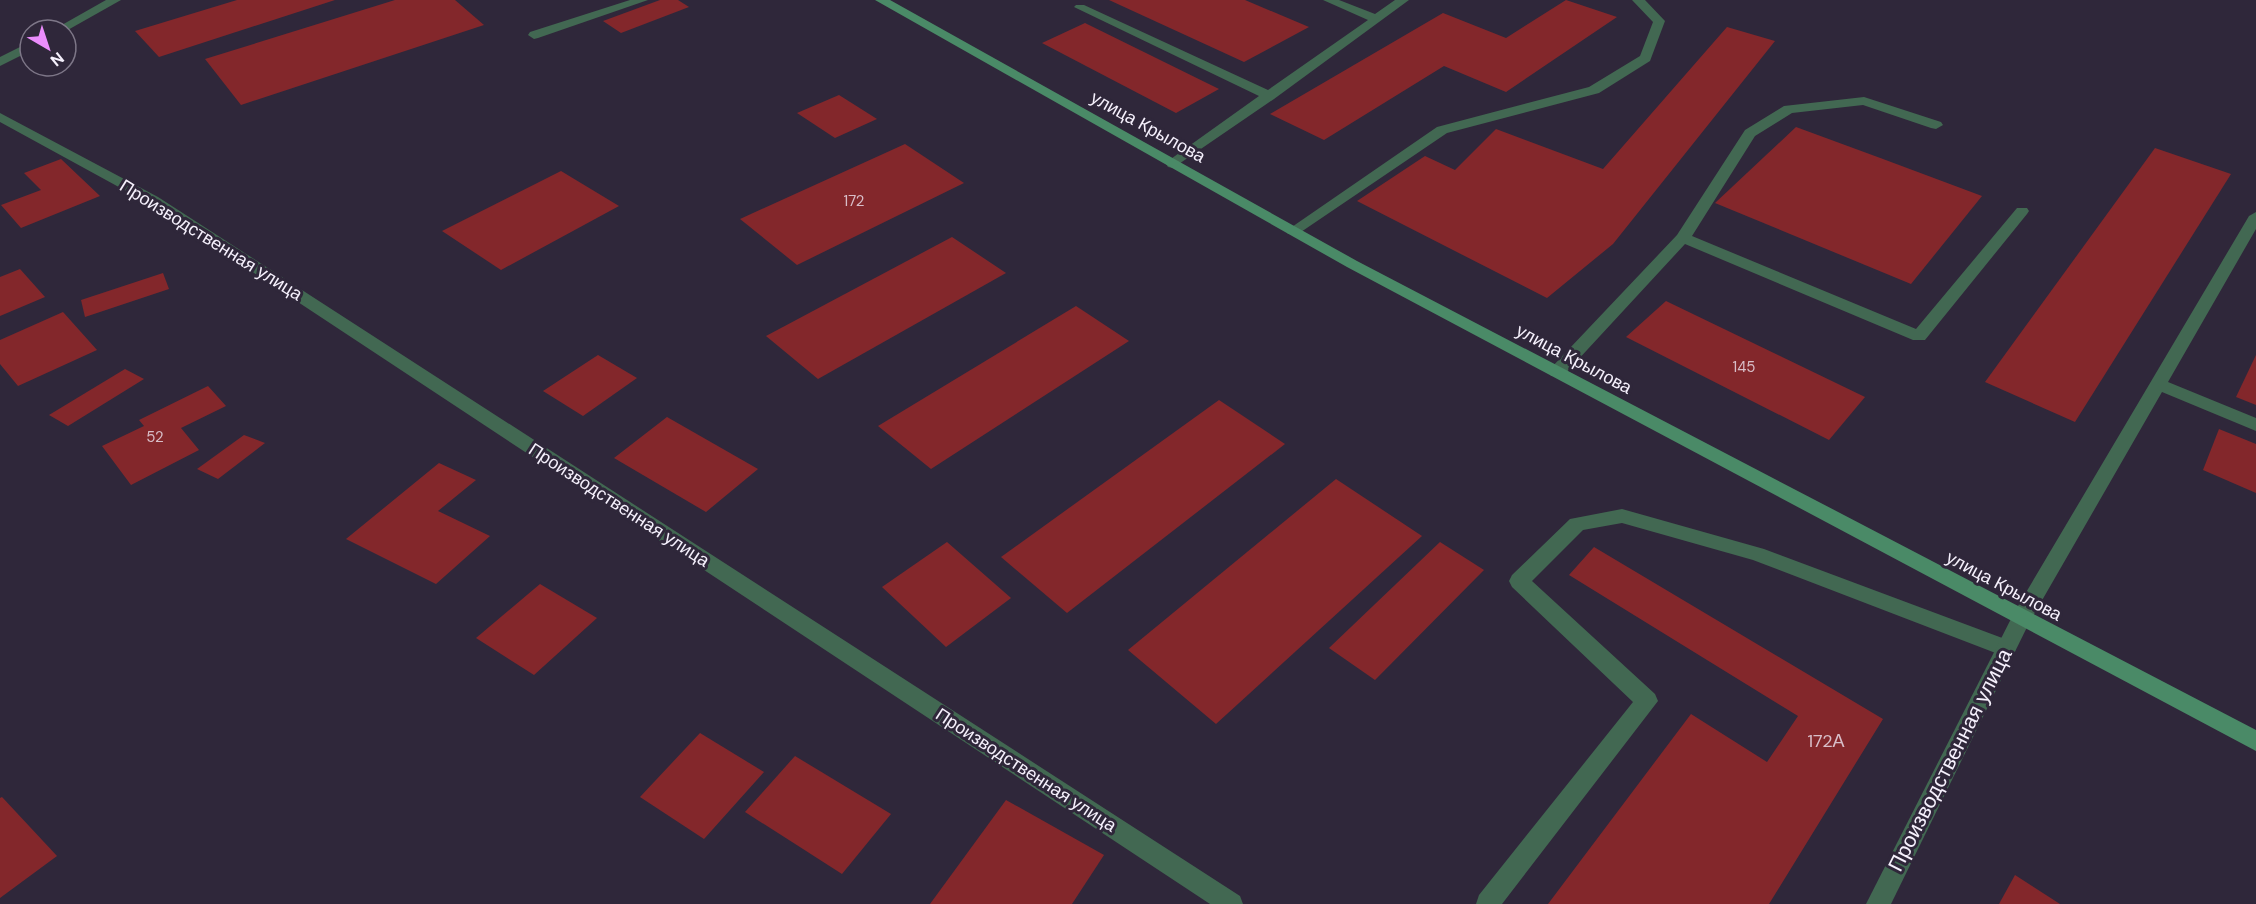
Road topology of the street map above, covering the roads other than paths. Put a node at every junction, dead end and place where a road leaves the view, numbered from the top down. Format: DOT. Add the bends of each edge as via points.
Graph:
graph roads {
  1 [pos="115,0"];
  2 [pos="642,0"];
  3 [pos="881,0"];
  4 [pos="1329,0"];
  5 [pos="1403,0"];
  6 [pos="1638,0"];
  7 [pos="1080,7"];
  8 [pos="1377,19"];
  9 [pos="78,20"];
  10 [pos="534,35"];
  11 [pos="18,52"];
  12 [pos="0,62"];
  13 [pos="1269,96"];
  14 [pos="0,117"];
  15 [pos="1936,125"];
  16 [pos="1173,164"];
  17 [pos="2022,211"];
  18 [pos="2256,216"];
  19 [pos="1293,231"];
  20 [pos="1683,238"];
  21 [pos="1557,372"];
  22 [pos="2158,384"];
  23 [pos="2256,425"];
  24 [pos="2022,617"];
  25 [pos="2006,648"];
  26 [pos="2256,741"];
  27 [pos="1488,903"];
  28 [pos="1231,904"];
  29 [pos="1878,904"];
  1 -- 9 [label="street"];
  2 -- 10 [label="street"];
  3 -- 16 [label="street, улица Крылова"];
  4 -- 8 [label="street"];
  5 -- 8 [label="street"];
  6 -- 19 [label="street" via="1659,21 1646,58 1594,90 1442,130"];
  7 -- 13 [label="street"];
  8 -- 13 [label="street"];
  11 -- 12 [label="street"];
  13 -- 16 [label="street"];
  14 -- 28 [label="street, Производственная улица" via="153,200"];
  15 -- 20 [label="street" via="1864,101 1789,109 1750,133"];
  16 -- 19 [label="street, улица Крылова"];
  17 -- 20 [label="street" via="1919,336"];
  18 -- 22 [label="street, Производственная улица"];
  19 -- 21 [label="street, улица Крылова"];
  20 -- 21 [label="street"];
  21 -- 24 [label="street, улица Крылова"];
  22 -- 23 [label="street"];
  22 -- 24 [label="street, Производственная улица"];
  24 -- 25 [label="street, Производственная улица"];
  24 -- 26 [label="street, улица Крылова"];
  25 -- 27 [label="street" via="1757,554 1622,516 1577,524 1519,581 1647,701"];
  25 -- 29 [label="street, Производственная улица"];
}
